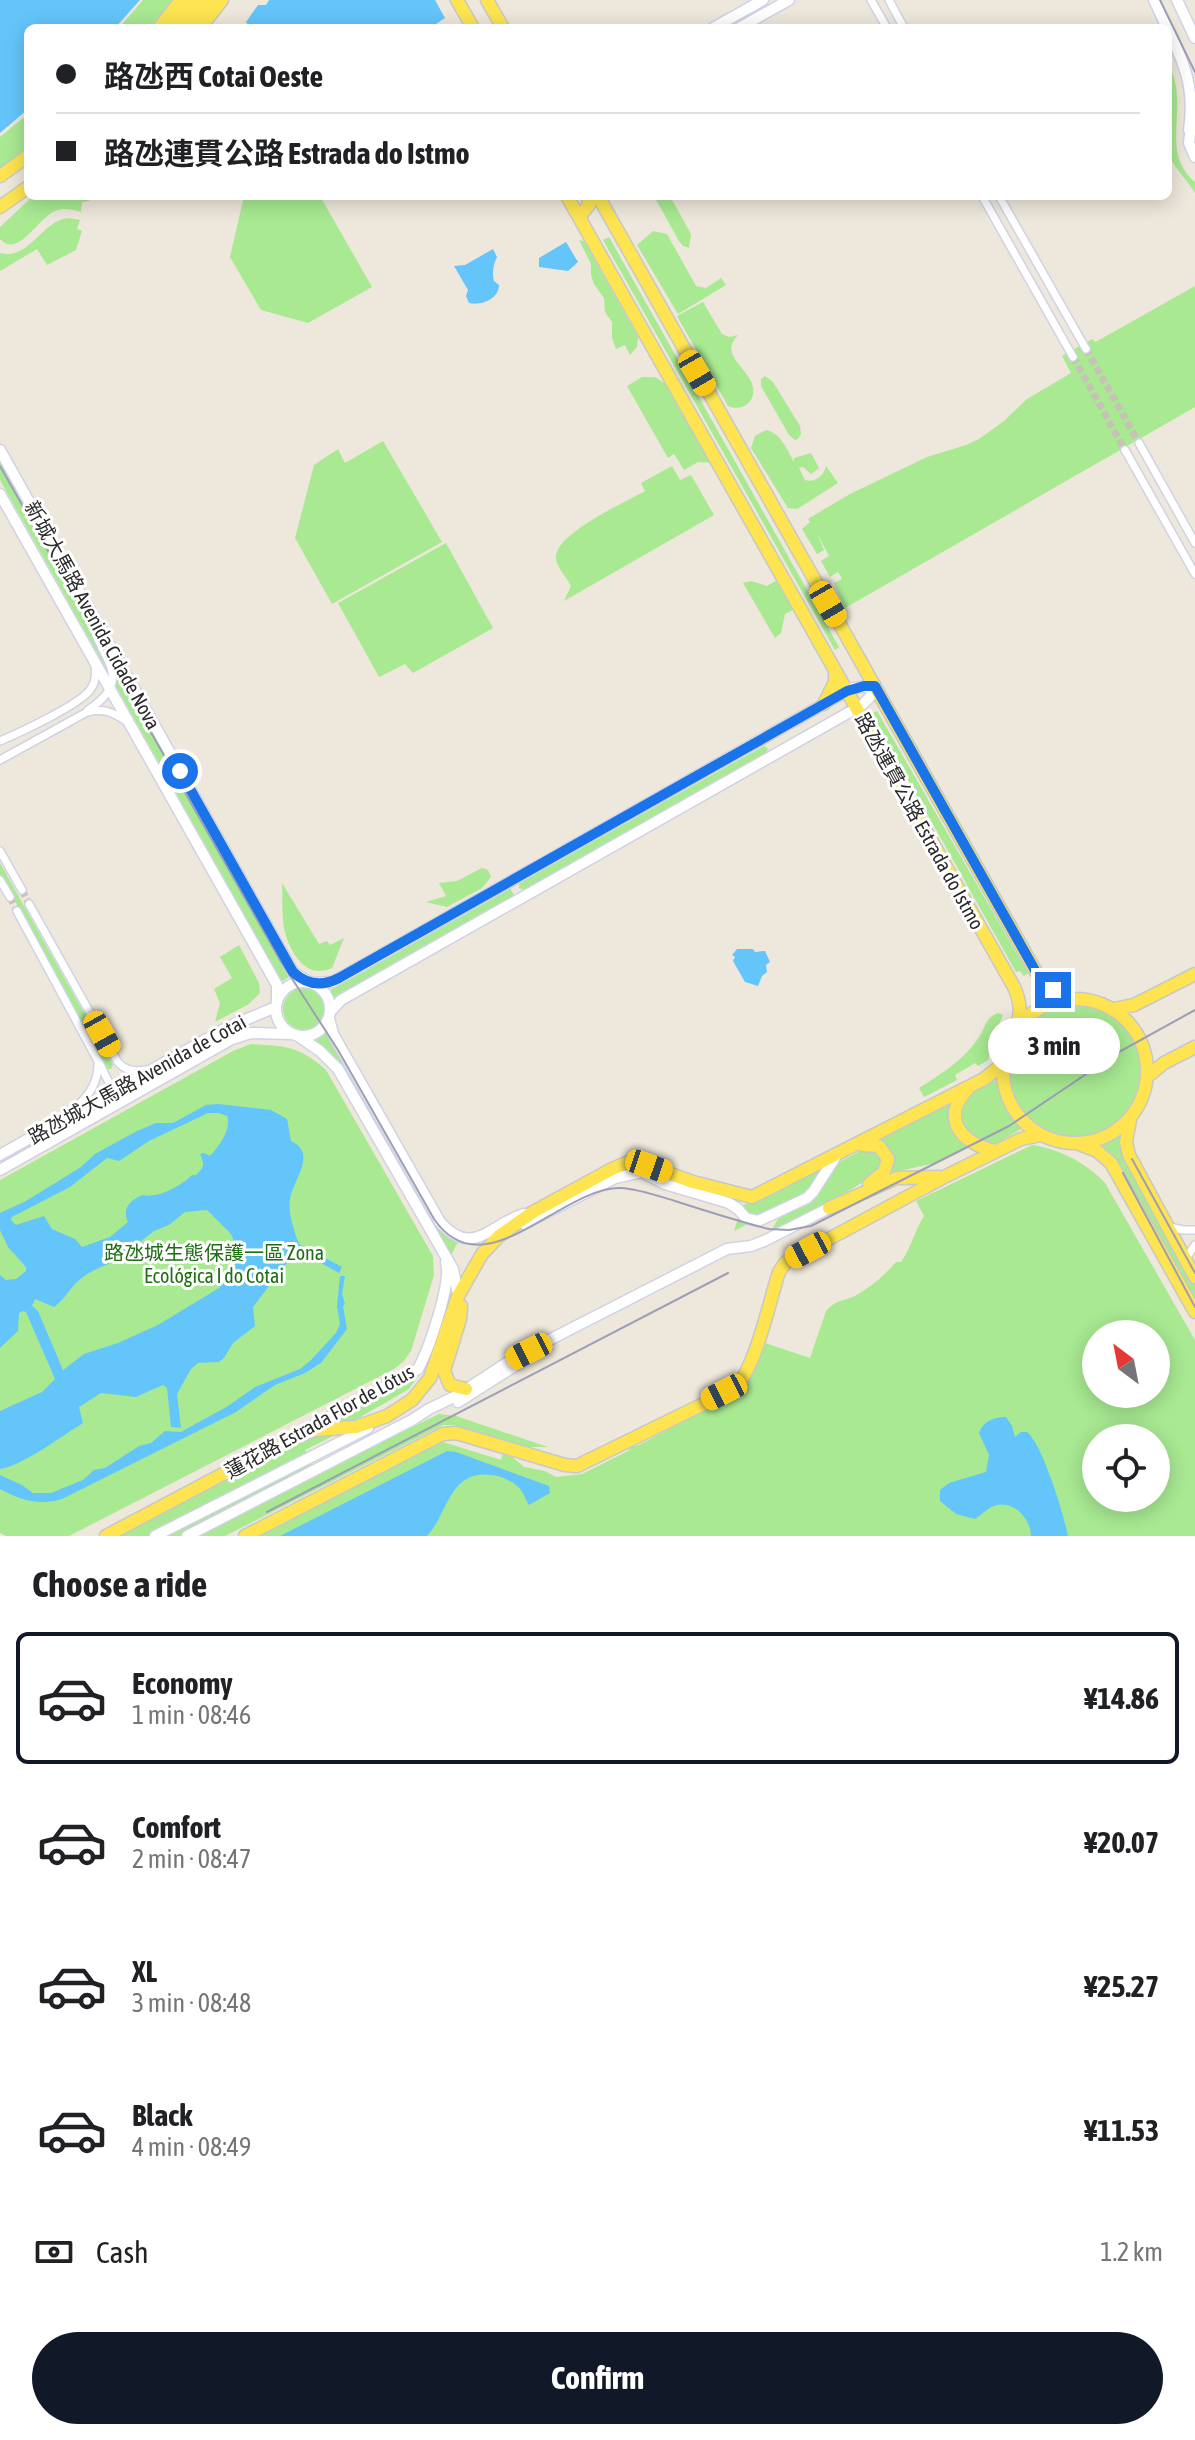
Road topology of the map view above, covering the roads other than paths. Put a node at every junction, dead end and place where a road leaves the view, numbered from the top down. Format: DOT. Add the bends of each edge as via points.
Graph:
graph roads {
  1 [pos="181,0"];
  2 [pos="195,0"];
  3 [pos="208,0"];
  4 [pos="222,0"];
  5 [pos="457,0"];
  6 [pos="487,0"];
  7 [pos="763,0"];
  8 [pos="789,0"];
  9 [pos="871,0"];
  10 [pos="889,0"];
  11 [pos="1154,0"];
  12 [pos="1177,0"];
  13 [pos="162,24"];
  14 [pos="174,24"];
  15 [pos="187,24"];
  16 [pos="203,24"];
  17 [pos="471,24"];
  18 [pos="501,24"];
  19 [pos="720,24"];
  20 [pos="746,24"];
  21 [pos="885,24"];
  22 [pos="902,24"];
  23 [pos="1166,24"];
  24 [pos="1172,37"];
  25 [pos="1195,38"];
  26 [pos="1195,116"];
  27 [pos="1189,130"];
  28 [pos="1195,157"];
  29 [pos="24,159"];
  30 [pos="0,176"];
  31 [pos="24,190"];
  32 [pos="569,200"];
  33 [pos="588,200"];
  34 [pos="600,200"];
  35 [pos="984,200"];
  36 [pos="1001,200"];
  37 [pos="0,207"];
  38 [pos="579,217"];
  39 [pos="1086,349"];
  40 [pos="1073,357"];
  41 [pos="1139,443"];
  42 [pos="0,450"];
  43 [pos="1125,450"];
  44 [pos="0,494"];
  45 [pos="1195,543"];
  46 [pos="1195,574"];
  47 [pos="94,618"];
  48 [pos="849,642"];
  49 [pos="826,655"];
  50 [pos="93,658"];
  51 [pos="835,670"];
  52 [pos="110,686"];
  53 [pos="875,686"];
  54 [pos="847,691"];
  55 [pos="824,704"];
  56 [pos="857,709"];
  57 [pos="80,715"];
  58 [pos="134,728"];
  59 [pos="25,731"];
  60 [pos="46,733"];
  61 [pos="764,738"];
  62 [pos="0,741"];
  63 [pos="774,756"];
  64 [pos="0,760"];
  65 [pos="0,851"];
  66 [pos="515,879"];
  67 [pos="0,880"];
  68 [pos="22,890"];
  69 [pos="525,896"];
  70 [pos="10,897"];
  71 [pos="29,904"];
  72 [pos="17,911"];
  73 [pos="1195,974"];
  74 [pos="311,983"];
  75 [pos="1072,998"];
  76 [pos="276,1004"];
  77 [pos="1114,1009"];
  78 [pos="330,1014"];
  79 [pos="1014,1031"];
  80 [pos="294,1035"];
  81 [pos="1195,1047"];
  82 [pos="96,1057"];
  83 [pos="191,1062"];
  84 [pos="1003,1064"];
  85 [pos="156,1067"];
  86 [pos="1148,1076"];
  87 [pos="972,1086"];
  88 [pos="117,1089"];
  89 [pos="1131,1117"];
  90 [pos="63,1119"];
  91 [pos="1041,1135"];
  92 [pos="1078,1143"];
  93 [pos="854,1147"];
  94 [pos="996,1151"];
  95 [pos="0,1155"];
  96 [pos="836,1156"];
  97 [pos="0,1170"];
  98 [pos="946,1176"];
  99 [pos="829,1208"];
  100 [pos="533,1212"];
  101 [pos="1167,1226"];
  102 [pos="511,1227"];
  103 [pos="1195,1230"];
  104 [pos="1195,1245"];
  105 [pos="439,1246"];
  106 [pos="1185,1260"];
  107 [pos="1195,1277"];
  108 [pos="459,1293"];
  109 [pos="1195,1312"];
  110 [pos="553,1339"];
  111 [pos="435,1368"];
  112 [pos="462,1392"];
  113 [pos="387,1416"];
  114 [pos="412,1420"];
  115 [pos="287,1440"];
  116 [pos="106,1536"];
  117 [pos="155,1536"];
  118 [pos="187,1536"];
  119 [pos="245,1536"];
  1 -- 13 [label="main road"];
  2 -- 14 [label="main road"];
  3 -- 15 [label="main road"];
  4 -- 16 [label="main road"];
  5 -- 17 [label="main road"];
  6 -- 18 [label="main road"];
  7 -- 19 [label="main road"];
  8 -- 20 [label="main road"];
  9 -- 21 [label="street"];
  10 -- 22 [label="street"];
  11 -- 23 [label="main road"];
  12 -- 25 [label="main road"];
  24 -- 27 [label="main road" via="1192,85"];
  26 -- 27 [label="main road"];
  27 -- 28 [label="main road"];
  29 -- 30 [label="main road"];
  31 -- 37 [label="main road"];
  32 -- 38 [label="main road, 路氹連貫公路 Estrada do Istmo"];
  33 -- 38 [label="main road"];
  34 -- 48 [label="main road, 路氹連貫公路 Estrada do Istmo"];
  35 -- 40 [label="street"];
  36 -- 39 [label="street"];
  38 -- 49 [label="main road, 路氹連貫公路 Estrada do Istmo"];
  41 -- 45 [label="street"];
  42 -- 47 [label="main road, 新城大馬路 Avenida Cidade Nova"];
  43 -- 46 [label="street"];
  44 -- 50 [label="main road, 新城大馬路 Avenida Cidade Nova"];
  47 -- 52 [label="street" via="95,634 112,665"];
  47 -- 74 [label="main road, 新城大馬路 Avenida Cidade Nova" via="293,972"];
  48 -- 49 [label="main road" via="838,654"];
  48 -- 53 [label="main road, 路氹連貫公路 Estrada do Istmo"];
  49 -- 51 [label="main road, 路氹連貫公路 Estrada do Istmo"];
  50 -- 52 [label="main road, 新城大馬路 Avenida Cidade Nova"];
  50 -- 59 [label="street" via="95,678 87,693"];
  51 -- 54 [label="main road, 路氹連貫公路 Estrada do Istmo"];
  51 -- 55 [label="main road"];
  52 -- 57 [label="street"];
  52 -- 58 [label="main road, 新城大馬路 Avenida Cidade Nova"];
  53 -- 54 [label="main road"];
  53 -- 56 [label="main road"];
  53 -- 75 [label="main road, 路氹連貫公路 Estrada do Istmo" via="1041,980"];
  54 -- 55 [label="main road"];
  54 -- 56 [label="main road, 路氹連貫公路 Estrada do Istmo"];
  55 -- 61 [label="main road"];
  56 -- 63 [label="main road"];
  56 -- 79 [label="main road, 路氹連貫公路 Estrada do Istmo" via="1014,987 1020,1020"];
  57 -- 58 [label="street" via="109,711"];
  57 -- 60 [label="street"];
  58 -- 76 [label="main road, 新城大馬路 Avenida Cidade Nova" via="275,981"];
  59 -- 60 [label="street" via="38,728"];
  59 -- 62 [label="street"];
  60 -- 64 [label="street"];
  61 -- 63 [label="main road" via="773,745"];
  61 -- 66 [label="main road"];
  63 -- 69 [label="main road"];
  65 -- 68 [label="street"];
  66 -- 69 [label="main road" via="517,891"];
  66 -- 74 [label="main road" via="333,982"];
  67 -- 70 [label="street"];
  69 -- 78 [label="main road" via="341,1000"];
  71 -- 85 [label="street" via="117,1061 133,1071"];
  72 -- 82 [label="street"];
  73 -- 77 [label="main road" via="1134,1005"];
  74 -- 76 [label="main road" via="294,983"];
  74 -- 78 [label="main road" via="326,994"];
  75 -- 77 [label="main road"];
  75 -- 79 [label="main road" via="1039,1008"];
  76 -- 80 [label="main road" via="279,1023"];
  76 -- 85 [label="main road, 路氹城大馬路 Avenida de Cotai"];
  77 -- 86 [label="main road" via="1140,1038"];
  78 -- 80 [label="main road" via="313,1035"];
  78 -- 100 [label="main road" via="333,1034 445,1228 472,1240"];
  79 -- 84 [label="main road"];
  80 -- 83 [label="main road, 路氹城大馬路 Avenida de Cotai" via="251,1033"];
  80 -- 105 [label="main road" via="338,1069"];
  81 -- 86 [label="main road"];
  82 -- 88 [label="street"];
  82 -- 90 [label="street" via="92,1089"];
  83 -- 88 [label="street" via="132,1089"];
  83 -- 97 [label="main road, 路氹城大馬路 Avenida de Cotai"];
  84 -- 87 [label="main road"];
  84 -- 91 [label="main road" via="1011,1104"];
  85 -- 88 [label="main road, 路氹城大馬路 Avenida de Cotai"];
  86 -- 89 [label="main road"];
  87 -- 93 [label="main road"];
  87 -- 94 [label="main road" via="957,1104 955,1120 972,1144"];
  88 -- 90 [label="main road, 路氹城大馬路 Avenida de Cotai"];
  89 -- 92 [label="main road" via="1105,1137"];
  89 -- 101 [label="main road" via="1126,1149"];
  90 -- 95 [label="main road, 路氹城大馬路 Avenida de Cotai"];
  91 -- 92 [label="main road"];
  91 -- 94 [label="main road"];
  92 -- 109 [label="main road" via="1111,1163"];
  93 -- 96 [label="main road"];
  93 -- 99 [label="main road" via="879,1146 888,1159 886,1169"];
  94 -- 98 [label="main road"];
  96 -- 100 [label="main road" via="749,1197 628,1162"];
  96 -- 102 [label="main road" via="807,1198 758,1221 729,1203 642,1172 615,1178"];
  98 -- 99 [label="main road" via="897,1178"];
  98 -- 119 [label="main road" via="782,1266 749,1366 732,1390 573,1466 452,1432 443,1434"];
  99 -- 110 [label="main road" via="764,1241 727,1249"];
  100 -- 102 [label="main road"];
  101 -- 103 [label="street"];
  101 -- 106 [label="main road"];
  102 -- 108 [label="main road" via="475,1263"];
  104 -- 106 [label="street"];
  105 -- 108 [label="main road" via="456,1275"];
  105 -- 115 [label="main road, 蓮花路 Estrada Flor de Lótus" via="447,1265 447,1286 418,1369"];
  106 -- 107 [label="main road"];
  108 -- 111 [label="main road"];
  108 -- 112 [label="main road" via="460,1319 444,1371 450,1385"];
  110 -- 112 [label="main road"];
  110 -- 114 [label="main road" via="474,1393"];
  111 -- 112 [label="main road" via="441,1386 449,1393"];
  111 -- 113 [label="main road" via="417,1396"];
  112 -- 114 [label="main road"];
  113 -- 115 [label="main road"];
  113 -- 117 [label="main road"];
  114 -- 118 [label="main road"];
  115 -- 116 [label="main road, 蓮花路 Estrada Flor de Lótus"];
}
